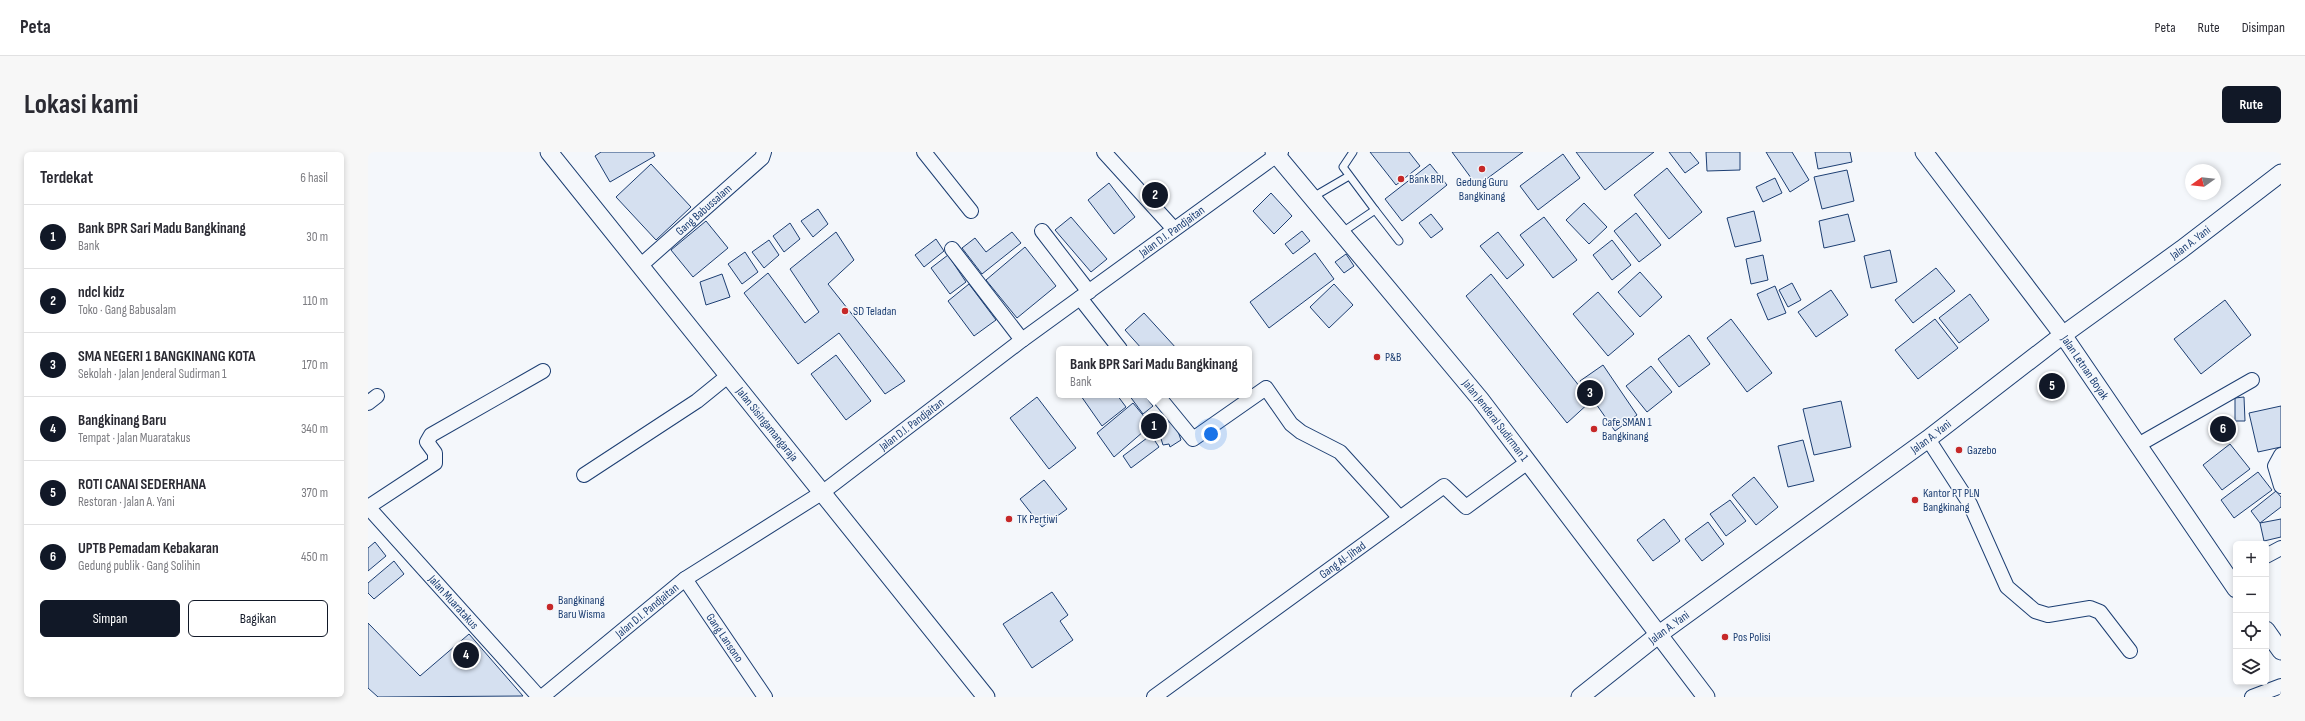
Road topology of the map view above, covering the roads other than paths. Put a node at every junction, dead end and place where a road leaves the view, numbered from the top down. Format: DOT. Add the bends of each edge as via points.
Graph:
graph roads {
  1 [pos="549,152"];
  2 [pos="764,152"];
  3 [pos="1104,152"];
  4 [pos="1353,152"];
  5 [pos="1924,152"];
  6 [pos="1277,153"];
  7 [pos="929,154"];
  8 [pos="2281,173"];
  9 [pos="1349,176"];
  10 [pos="1312,198"];
  11 [pos="1375,210"];
  12 [pos="971,211"];
  13 [pos="1174,229"];
  14 [pos="1042,231"];
  15 [pos="1341,233"];
  16 [pos="1399,241"];
  17 [pos="952,249"];
  18 [pos="640,266"];
  19 [pos="1084,295"];
  20 [pos="2063,335"];
  21 [pos="1022,340"];
  22 [pos="1118,346"];
  23 [pos="543,371"];
  24 [pos="728,375"];
  25 [pos="2252,380"];
  26 [pos="1159,398"];
  27 [pos="1252,398"];
  28 [pos="1252,398"];
  29 [pos="1928,439"];
  30 [pos="2138,445"];
  31 [pos="2281,455"];
  32 [pos="1528,462"];
  33 [pos="584,475"];
  34 [pos="2281,486"];
  35 [pos="823,492"];
  36 [pos="368,507"];
  37 [pos="1400,518"];
  38 [pos="2281,548"];
  39 [pos="2269,554"];
  40 [pos="685,579"];
  41 [pos="2233,579"];
  42 [pos="2269,634"];
  43 [pos="1658,635"];
  44 [pos="2130,651"];
  45 [pos="2281,651"];
  46 [pos="2281,686"];
  47 [pos="539,697"];
  48 [pos="542,697"];
  49 [pos="765,697"];
  50 [pos="986,697"];
  51 [pos="1154,697"];
  52 [pos="1580,697"];
  53 [pos="1706,697"];
  54 [pos="2252,697"];
  1 -- 18 [label="street, Jalan Sisingamangaraja"];
  2 -- 18 [label="street, Gang Babussalam" via="762,158"];
  3 -- 13 [label="street"];
  4 -- 9 [label="lane" via="1343,166"];
  5 -- 20 [label="street, Jalan Letnan Boyak"];
  6 -- 10 [label="street, Jalan Jenderal Sudirman 1"];
  6 -- 13 [label="street, Jalan D.I. Pandjaitan"];
  7 -- 12 [label="street"];
  8 -- 20 [label="street, Jalan A. Yani"];
  9 -- 10 [label="lane"];
  9 -- 11 [label="lane" via="1370,200"];
  10 -- 15 [label="street, Jalan Jenderal Sudirman 1"];
  11 -- 15 [label="lane"];
  11 -- 16 [label="lane"];
  13 -- 19 [label="street, Jalan D.I. Pandjaitan"];
  14 -- 19 [label="street"];
  15 -- 32 [label="street, Jalan Jenderal Sudirman 1" via="1480,399"];
  17 -- 21 [label="street"];
  18 -- 24 [label="street, Jalan Sisingamangaraja"];
  19 -- 21 [label="street, Jalan D.I. Pandjaitan"];
  19 -- 22 [label="street"];
  20 -- 29 [label="street, Jalan A. Yani"];
  20 -- 30 [label="street, Jalan Letnan Boyak"];
  21 -- 35 [label="street, Jalan D.I. Pandjaitan"];
  23 -- 36 [label="street" via="431,435 427,442 435,452 435,463"];
  24 -- 33 [label="street" via="697,401"];
  24 -- 35 [label="street, Jalan Sisingamangaraja"];
  25 -- 30 [label="street"];
  26 -- 27 [label="street" via="1193,439"];
  28 -- 37 [label="street" via="1266,388 1291,424 1340,452"];
  29 -- 43 [label="street, Jalan A. Yani"];
  29 -- 44 [label="street" via="1970,504 2007,587 2035,611 2048,615 2090,608 2100,612"];
  30 -- 41 [label="street, Jalan Letnan Boyak"];
  31 -- 34 [label="street" via="2274,466"];
  32 -- 37 [label="street, Gang Al-Jihad" via="1466,507 1444,486"];
  32 -- 43 [label="street, Jalan Jenderal Sudirman 1"];
  35 -- 40 [label="street, Jalan D.I. Pandjaitan"];
  35 -- 50 [label="street, Jalan Sisingamangaraja"];
  36 -- 47 [label="street, Jalan Muaratakus"];
  37 -- 51 [label="street, Gang Al-Jihad"];
  38 -- 39 [label="street"];
  40 -- 48 [label="street, Jalan D.I. Pandjaitan"];
  40 -- 49 [label="street, Gang Lansono"];
  42 -- 45 [label="street"];
  43 -- 52 [label="street, Jalan A. Yani"];
  43 -- 53 [label="street, Jalan Jenderal Sudirman 1"];
  46 -- 54 [label="street"];
}
